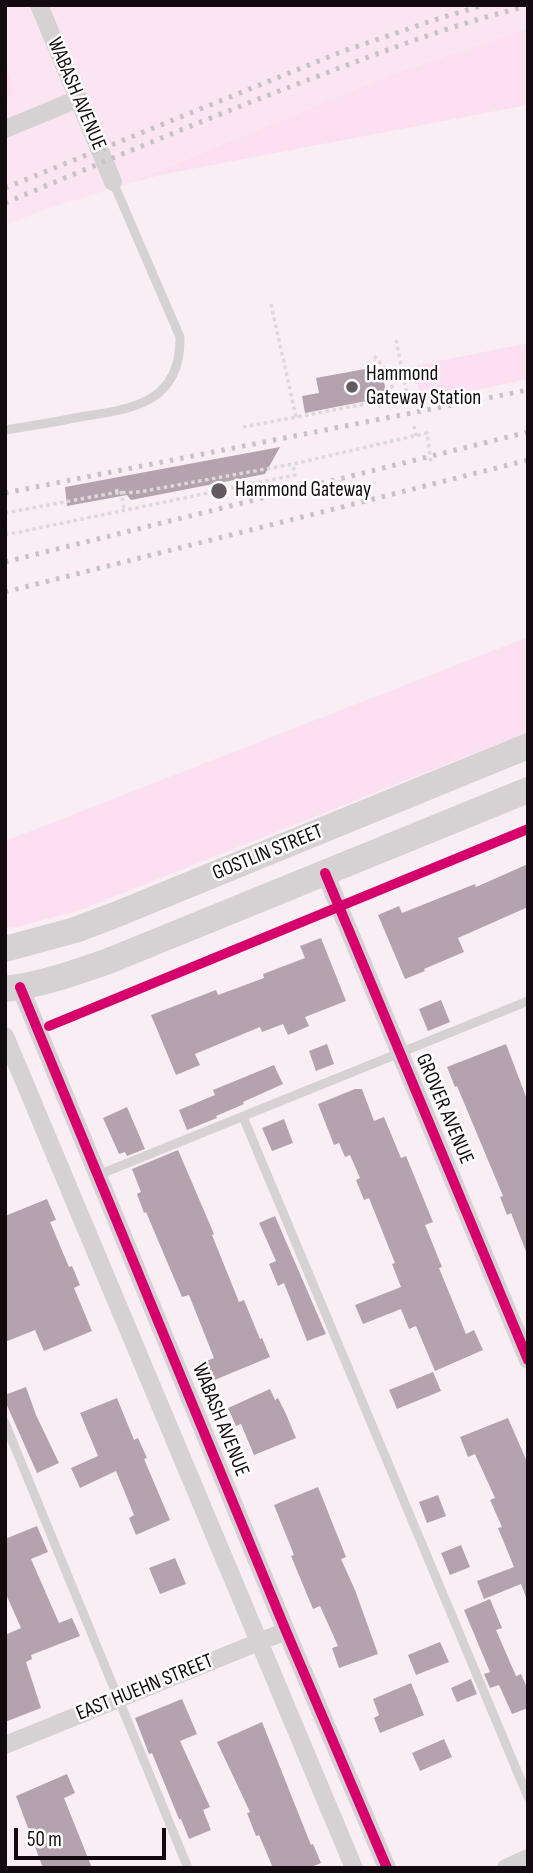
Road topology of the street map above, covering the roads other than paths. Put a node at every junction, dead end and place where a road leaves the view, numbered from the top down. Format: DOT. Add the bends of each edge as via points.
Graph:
graph roads {
  1 [pos="39,5"];
  2 [pos="78,99"];
  3 [pos="5,129"];
  4 [pos="113,182"];
  5 [pos="5,430"];
  6 [pos="528,746"];
  7 [pos="528,790"];
  8 [pos="325,873"];
  9 [pos="5,949"];
  10 [pos="13,988"];
  11 [pos="528,1001"];
  12 [pos="5,1036"];
  13 [pos="399,1052"];
  14 [pos="243,1116"];
  15 [pos="98,1175"];
  16 [pos="528,1360"];
  17 [pos="5,1423"];
  18 [pos="286,1631"];
  19 [pos="259,1642"];
  20 [pos="118,1699"];
  21 [pos="5,1745"];
  22 [pos="528,1797"];
  23 [pos="528,1858"];
  24 [pos="188,1868"];
  25 [pos="354,1868"];
  26 [pos="387,1868"];
  27 [pos="506,1868"];
  1 -- 2 [label="street, WABASH AVENUE"];
  2 -- 3 [label="street"];
  2 -- 4 [label="street, WABASH AVENUE"];
  4 -- 5 [label="lane" via="180,337 176,371 156,395 124,410"];
  6 -- 9 [label="main road, GOSTLIN STREET" via="115,915"];
  7 -- 8 [label="main road, GOSTLIN STREET"];
  8 -- 10 [label="main road, GOSTLIN STREET" via="111,960"];
  8 -- 13 [label="street, GROVER AVENUE"];
  10 -- 15 [label="street, WABASH AVENUE"];
  11 -- 13 [label="lane"];
  12 -- 19 [label="street"];
  13 -- 14 [label="lane"];
  13 -- 16 [label="street, GROVER AVENUE"];
  14 -- 15 [label="lane"];
  14 -- 22 [label="lane"];
  15 -- 18 [label="street, WABASH AVENUE"];
  17 -- 20 [label="lane"];
  18 -- 19 [label="street, EAST HUEHN STREET"];
  18 -- 26 [label="street, WABASH AVENUE"];
  19 -- 20 [label="street, EAST HUEHN STREET"];
  19 -- 25 [label="street"];
  20 -- 21 [label="street, EAST HUEHN STREET"];
  20 -- 24 [label="lane"];
  23 -- 27 [label="street"];
}
